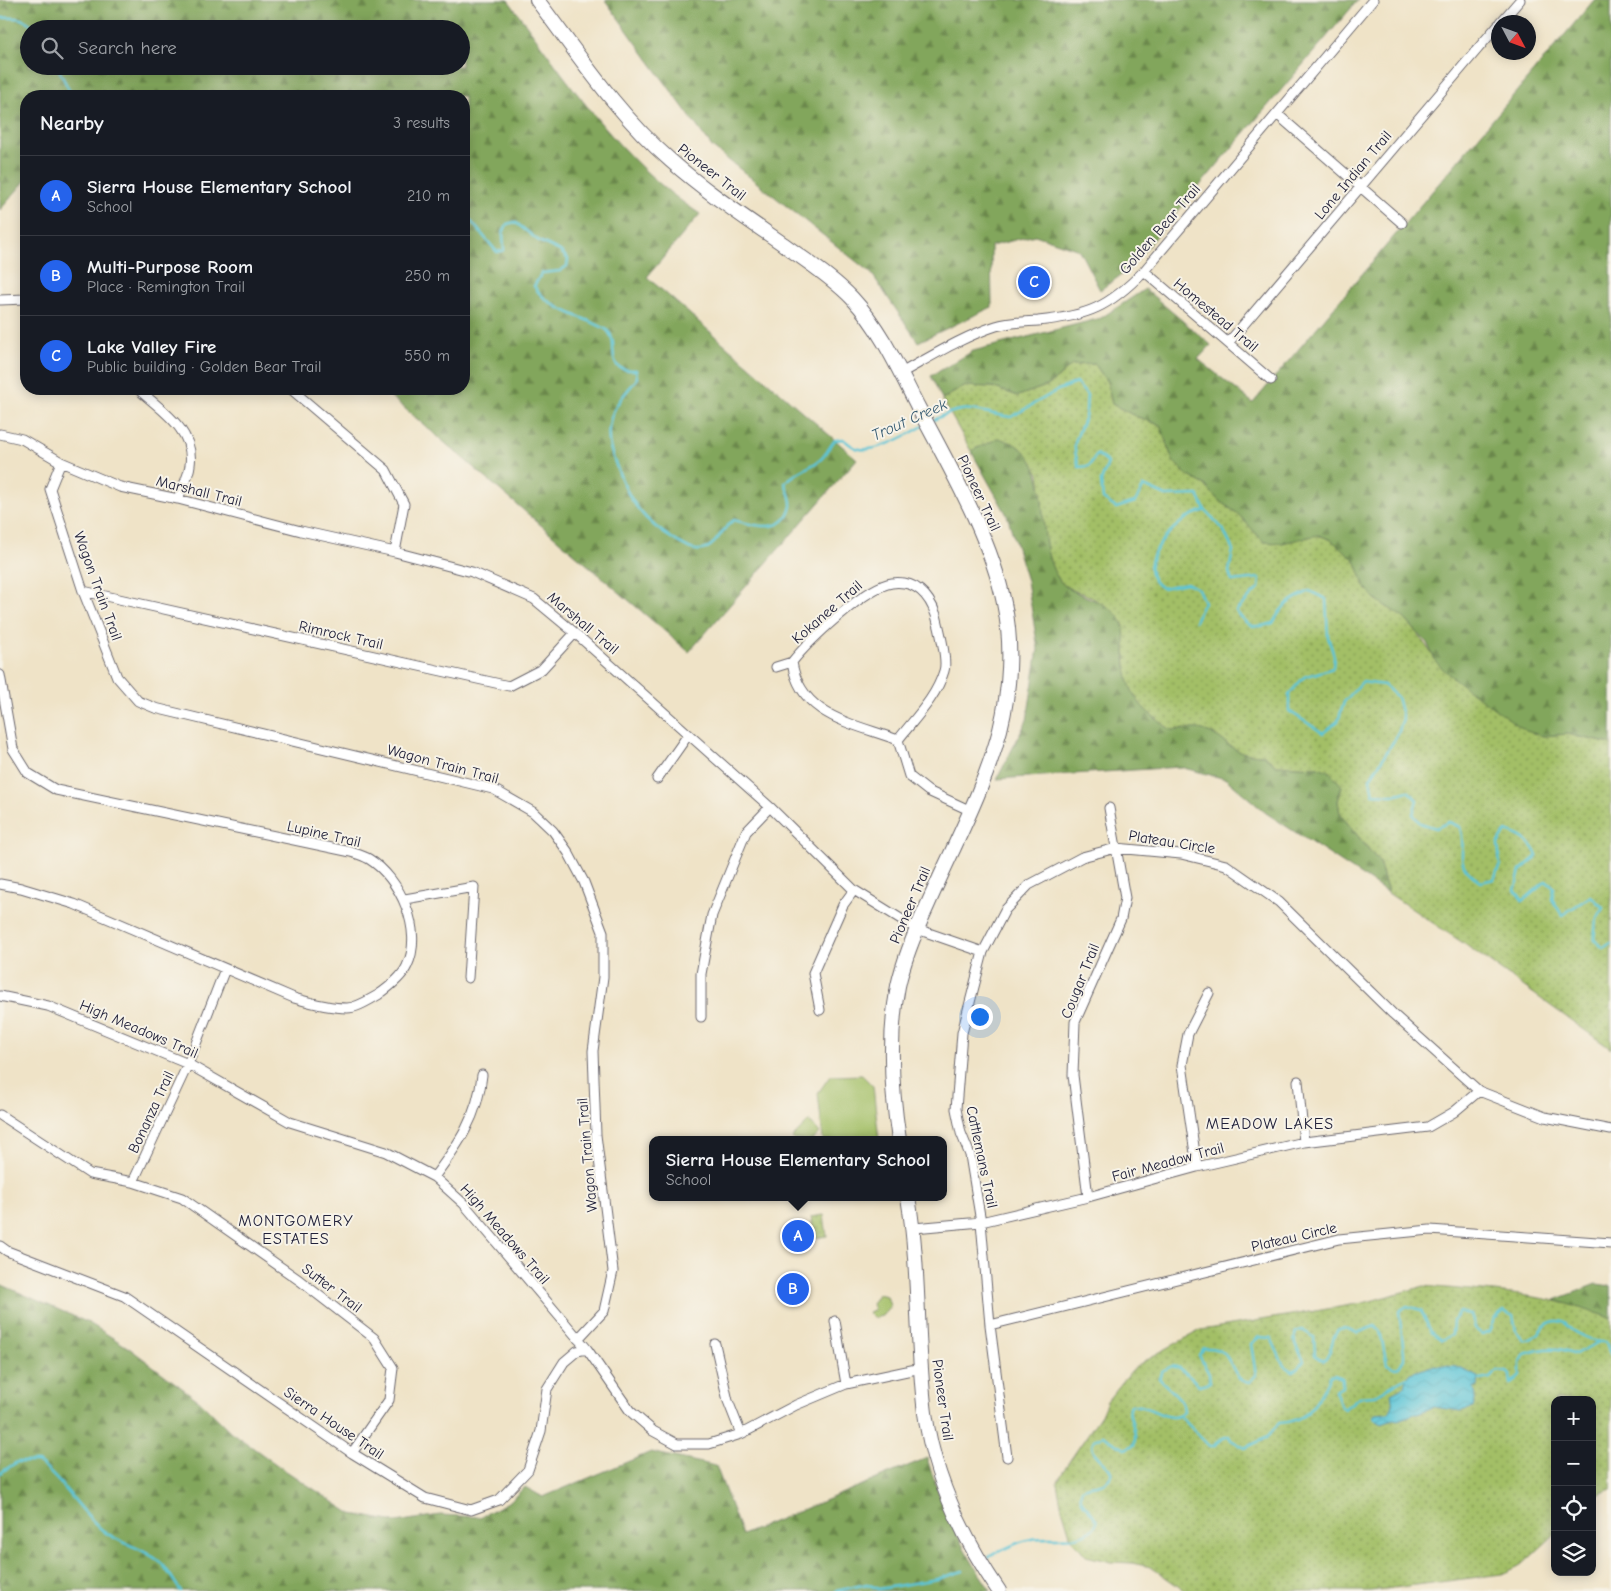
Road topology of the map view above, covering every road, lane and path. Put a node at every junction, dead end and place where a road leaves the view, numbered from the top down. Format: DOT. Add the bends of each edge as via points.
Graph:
graph roads {
  1 [pos="536,0"];
  2 [pos="1373,0"];
  3 [pos="1520,0"];
  4 [pos="1508,15"];
  5 [pos="1491,35"];
  6 [pos="1276,114"];
  7 [pos="1361,187"];
  8 [pos="1402,223"];
  9 [pos="1144,271"];
  10 [pos="20,299"];
  11 [pos="0,300"];
  12 [pos="1228,343"];
  13 [pos="901,373"];
  14 [pos="1271,380"];
  15 [pos="145,395"];
  16 [pos="298,395"];
  17 [pos="0,434"];
  18 [pos="61,462"];
  19 [pos="178,498"];
  20 [pos="395,552"];
  21 [pos="84,591"];
  22 [pos="575,633"];
  23 [pos="792,662"];
  24 [pos="776,667"];
  25 [pos="0,675"];
  26 [pos="688,735"];
  27 [pos="898,740"];
  28 [pos="657,779"];
  29 [pos="770,807"];
  30 [pos="1109,808"];
  31 [pos="969,810"];
  32 [pos="1116,848"];
  33 [pos="0,884"];
  34 [pos="854,890"];
  35 [pos="404,899"];
  36 [pos="917,929"];
  37 [pos="983,952"];
  38 [pos="225,969"];
  39 [pos="468,978"];
  40 [pos="1209,993"];
  41 [pos="0,996"];
  42 [pos="820,1010"];
  43 [pos="701,1017"];
  44 [pos="188,1064"];
  45 [pos="482,1075"];
  46 [pos="1298,1081"];
  47 [pos="1479,1090"];
  48 [pos="0,1115"];
  49 [pos="1611,1130"];
  50 [pos="899,1136"];
  51 [pos="1304,1142"];
  52 [pos="1197,1167"];
  53 [pos="434,1177"];
  54 [pos="133,1182"];
  55 [pos="1088,1197"];
  56 [pos="909,1201"];
  57 [pos="981,1222"];
  58 [pos="914,1228"];
  59 [pos="1611,1244"];
  60 [pos="0,1246"];
  61 [pos="835,1321"];
  62 [pos="990,1325"];
  63 [pos="578,1339"];
  64 [pos="715,1344"];
  65 [pos="587,1349"];
  66 [pos="921,1368"];
  67 [pos="846,1384"];
  68 [pos="741,1434"];
  69 [pos="352,1453"];
  70 [pos="1007,1457"];
  71 [pos="999,1591"];
  1 -- 13 [label="main road, Pioneer Trail" via="653,144 716,197 816,267 852,298 874,327"];
  2 -- 6 [label="street, Golden Bear Trail"];
  3 -- 4 [label="street, Lone Indian Trail"];
  5 -- 7 [label="street, Lone Indian Trail"];
  6 -- 7 [label="street"];
  6 -- 9 [label="street, Golden Bear Trail"];
  7 -- 8 [label="street"];
  7 -- 12 [label="street, Lone Indian Trail"];
  9 -- 12 [label="street, Homestead Trail"];
  9 -- 13 [label="street, Golden Bear Trail" via="1122,294 1095,310 1070,318 998,325 971,335"];
  10 -- 11 [label="street"];
  12 -- 14 [label="street, Homestead Trail"];
  13 -- 31 [label="main road, Pioneer Trail" via="989,552 999,579 1008,624 1008,680 1000,728"];
  15 -- 19 [label="street" via="179,425 190,446 190,467"];
  16 -- 20 [label="street" via="386,470 404,504"];
  17 -- 18 [label="street, Marshall Trail" via="22,439"];
  18 -- 19 [label="street, Marshall Trail" via="120,487"];
  18 -- 21 [label="street, Wagon Train Trail" via="50,490"];
  19 -- 20 [label="street, Marshall Trail"];
  20 -- 22 [label="street, Marshall Trail" via="472,572 534,600"];
  21 -- 22 [label="street, Rimrock Trail" via="509,686 542,668"];
  21 -- 63 [label="street, Wagon Train Trail" via="117,677 138,700 155,708 493,789 533,812 553,831 568,852 584,882 603,932 603,977 593,1051 596,1136 613,1271 604,1311"];
  22 -- 26 [label="street, Marshall Trail"];
  23 -- 24 [label="street, Kokanee Trail"];
  23 -- 27 [label="street, Kokanee Trail" via="794,679 804,696 820,710"];
  23 -- 27 [label="street, Kokanee Trail" via="807,644 874,590 891,583 910,584 923,591 932,604 939,625 945,669 936,691"];
  25 -- 35 [label="street, Lupine Trail" via="13,749 28,773 56,790 351,852 369,859 382,870"];
  26 -- 28 [label="street"];
  26 -- 29 [label="street, Marshall Trail"];
  27 -- 31 [label="street" via="909,776 928,791"];
  29 -- 34 [label="street, Marshall Trail"];
  29 -- 43 [label="street" via="746,832 712,914 701,974"];
  30 -- 32 [label="street, Cougar Trail"];
  31 -- 36 [label="main road, Pioneer Trail"];
  32 -- 37 [label="street, Cattlemans Trail" via="1082,857 1029,885 1005,910"];
  32 -- 47 [label="street, Plateau Circle" via="1182,854 1226,864 1279,902 1393,1014"];
  32 -- 55 [label="street, Cougar Trail" via="1125,898 1121,919 1075,1022 1073,1075"];
  33 -- 38 [label="street, Lupine Trail" via="74,904"];
  34 -- 36 [label="street, Marshall Trail"];
  34 -- 42 [label="street" via="843,904 813,973"];
  35 -- 38 [label="street, Lupine Trail" via="412,939 408,966 384,991 368,1001 348,1008 311,1003"];
  35 -- 39 [label="street" via="474,887"];
  36 -- 37 [label="street, Marshall Trail"];
  36 -- 50 [label="main road, Pioneer Trail" via="898,984 892,1028 891,1070"];
  37 -- 57 [label="street, Cattlemans Trail" via="962,1033 956,1109 960,1133 970,1155"];
  38 -- 44 [label="street, Bonanza Trail"];
  40 -- 52 [label="street" via="1188,1034 1182,1065"];
  41 -- 44 [label="street, High Meadows Trail" via="48,1006"];
  44 -- 53 [label="street, High Meadows Trail" via="290,1122 386,1152"];
  44 -- 54 [label="street, Bonanza Trail"];
  45 -- 53 [label="street" via="480,1094 461,1141"];
  46 -- 51 [label="street"];
  47 -- 49 [label="street, Plateau Circle" via="1545,1117"];
  47 -- 51 [label="street, Fair Meadow Trail" via="1454,1112 1428,1126"];
  48 -- 54 [label="street, Sutter Trail" via="90,1174"];
  51 -- 52 [label="street, Fair Meadow Trail"];
  52 -- 55 [label="street, Fair Meadow Trail"];
  53 -- 63 [label="street, High Meadows Trail" via="464,1204"];
  54 -- 69 [label="street, Sutter Trail" via="182,1198 299,1280 374,1338 393,1368 389,1400"];
  55 -- 57 [label="street, Fair Meadow Trail"];
  56 -- 58 [label="main road, Pioneer Trail"];
  57 -- 58 [label="street, Fair Meadow Trail"];
  57 -- 62 [label="street, Cattlemans Trail"];
  58 -- 66 [label="main road, Pioneer Trail"];
  59 -- 62 [label="street, Plateau Circle" via="1430,1230 1339,1239"];
  60 -- 69 [label="street, Sierra House Trail" via="124,1296"];
  61 -- 67 [label="street"];
  62 -- 70 [label="street, Cattlemans Trail"];
  63 -- 65 [label="street, High Meadows Trail"];
  64 -- 68 [label="street" via="728,1401"];
  65 -- 68 [label="street, High Meadows Trail" via="630,1411 653,1431 677,1444 709,1444"];
  65 -- 69 [label="street, Sierra House Trail" via="577,1351 564,1362 547,1389 541,1431 528,1470 499,1500 471,1510 426,1498"];
  66 -- 67 [label="street, High Meadows Trail"];
  66 -- 71 [label="main road, Pioneer Trail" via="926,1415 940,1476 965,1535"];
  67 -- 68 [label="street, High Meadows Trail" via="796,1405"];
}
